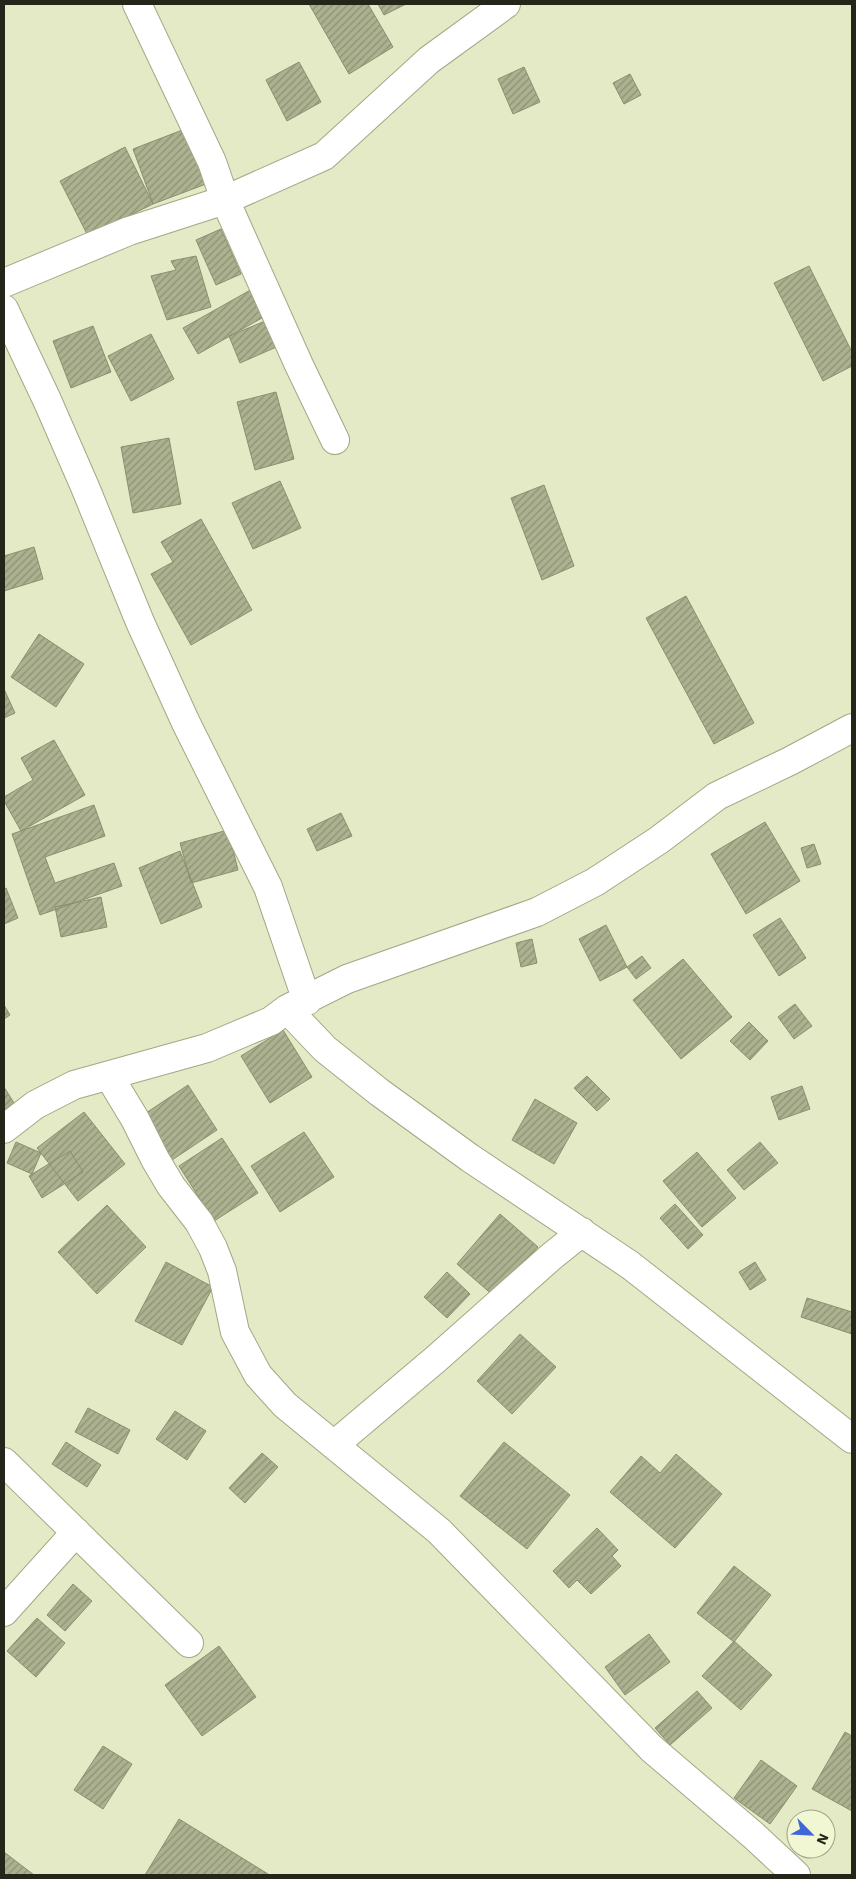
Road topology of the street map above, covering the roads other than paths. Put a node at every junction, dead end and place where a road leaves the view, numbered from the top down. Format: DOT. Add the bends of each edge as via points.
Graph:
graph roads {
  1 [pos="137,4"];
  2 [pos="506,4"];
  3 [pos="225,200"];
  4 [pos="4,283"];
  5 [pos="4,309"];
  6 [pos="335,440"];
  7 [pos="852,728"];
  8 [pos="297,1005"];
  9 [pos="109,1076"];
  10 [pos="4,1129"];
  11 [pos="582,1232"];
  12 [pos="852,1439"];
  13 [pos="334,1445"];
  14 [pos="4,1462"];
  15 [pos="76,1532"];
  16 [pos="4,1612"];
  17 [pos="189,1642"];
  18 [pos="796,1875"];
  1 -- 3 [label="street" via="204,144"];
  2 -- 3 [label="street" via="429,60 324,156"];
  3 -- 4 [label="street" via="129,231"];
  3 -- 6 [label="street" via="298,366"];
  5 -- 8 [label="street" via="47,400 186,723 268,887"];
  7 -- 8 [label="street" via="716,796 659,840 595,882 536,912 347,979"];
  8 -- 9 [label="street" via="271,1021 207,1048"];
  8 -- 11 [label="street" via="324,1049 470,1158"];
  9 -- 10 [label="street" via="74,1085 35,1105"];
  9 -- 13 [label="street" via="155,1159 213,1248 222,1272 235,1332 258,1375 285,1405"];
  11 -- 12 [label="street"];
  11 -- 13 [label="street"];
  13 -- 18 [label="street" via="439,1531 652,1749"];
  14 -- 15 [label="street"];
  15 -- 16 [label="street"];
  15 -- 17 [label="street"];
}
